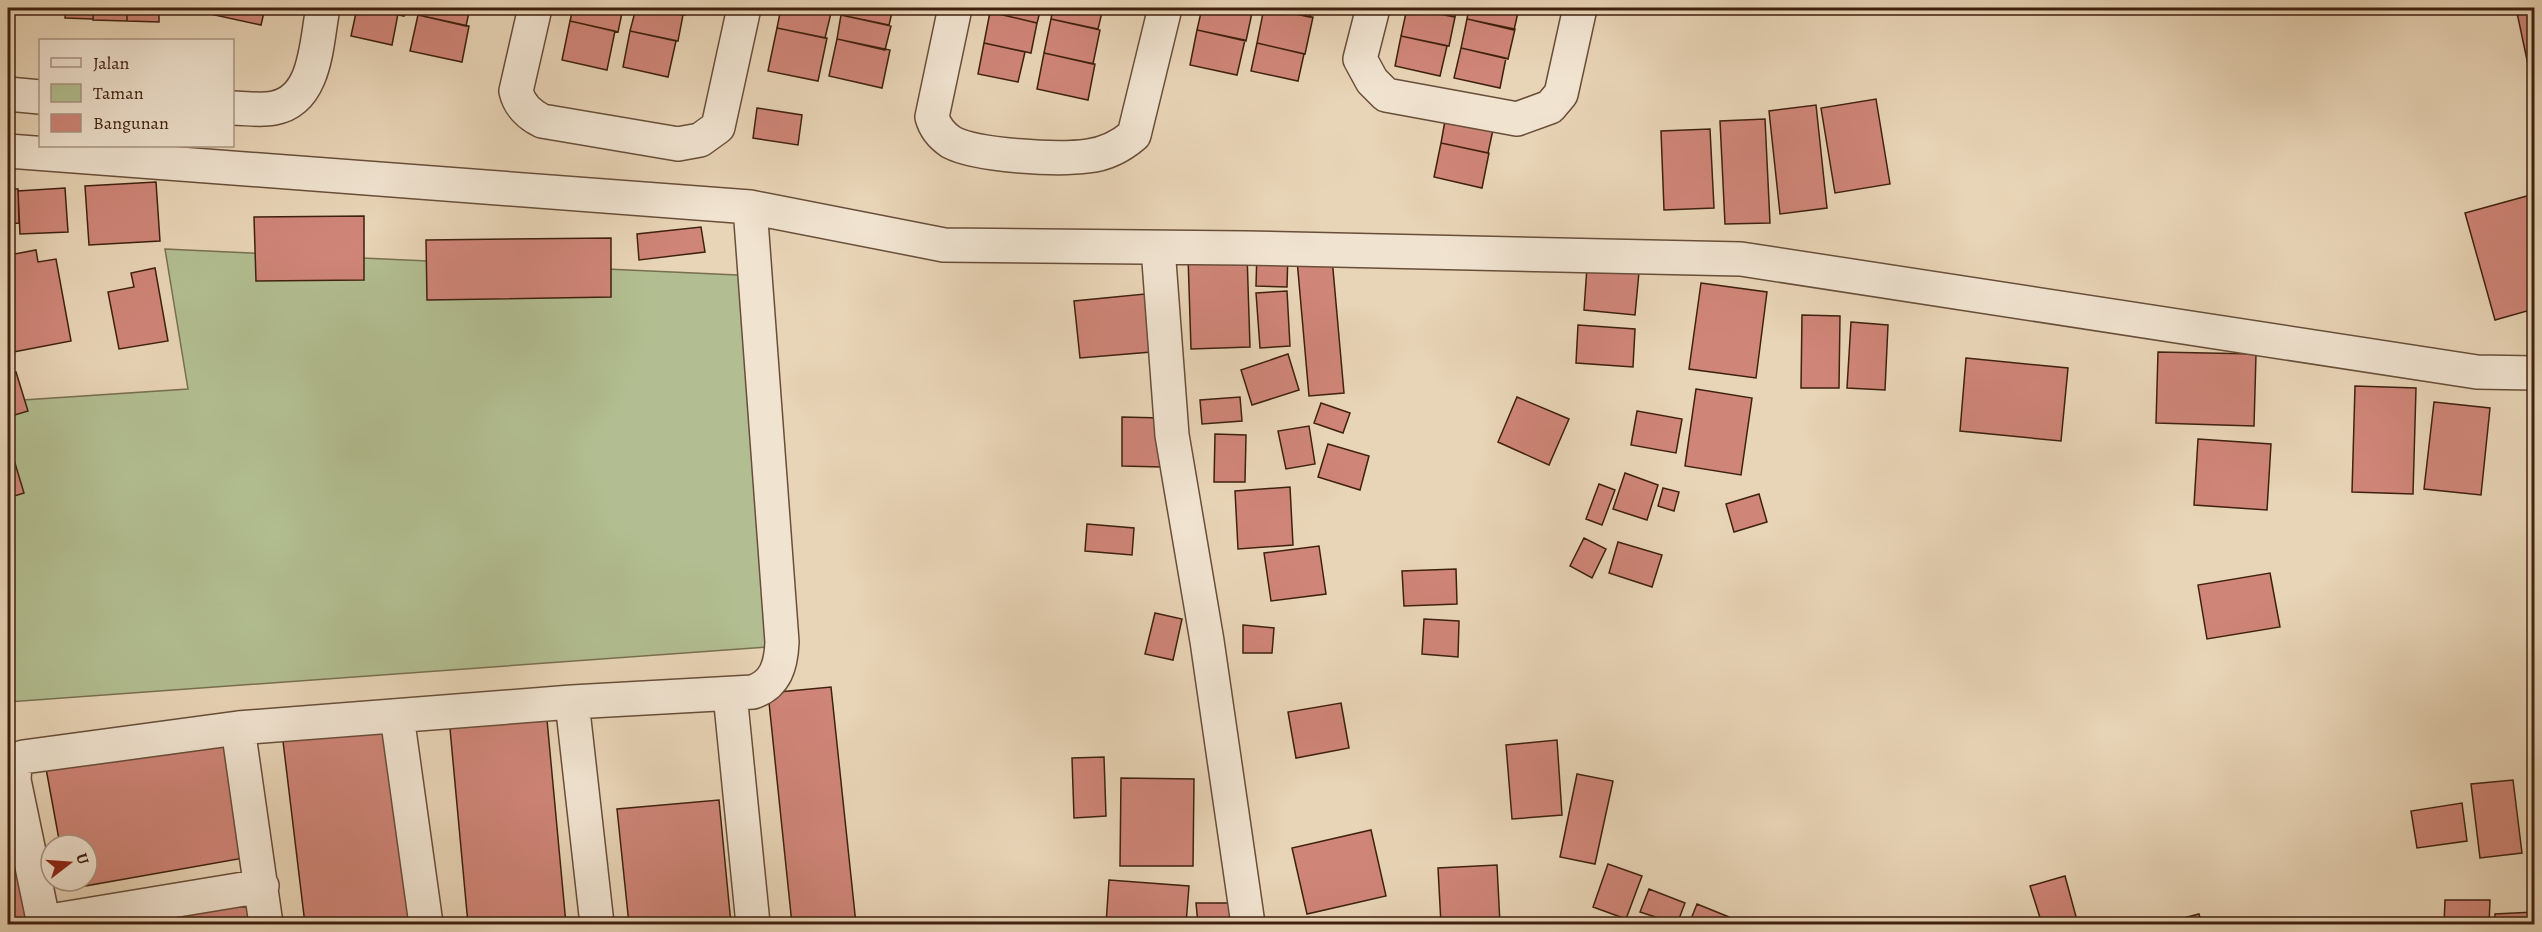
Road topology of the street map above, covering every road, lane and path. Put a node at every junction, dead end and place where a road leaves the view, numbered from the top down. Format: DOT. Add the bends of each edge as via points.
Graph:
graph roads {
  1 [pos="324,8"];
  2 [pos="535,8"];
  3 [pos="744,8"];
  4 [pos="955,8"];
  5 [pos="1165,8"];
  6 [pos="1373,8"];
  7 [pos="1580,8"];
  8 [pos="8,94"];
  9 [pos="39,97"];
  10 [pos="234,108"];
  11 [pos="8,151"];
  12 [pos="750,207"];
  13 [pos="1158,248"];
  14 [pos="2535,373"];
  15 [pos="729,694"];
  16 [pos="572,702"];
  17 [pos="397,716"];
  18 [pos="238,728"];
  19 [pos="261,886"];
  20 [pos="44,923"];
  21 [pos="266,924"];
  22 [pos="426,924"];
  23 [pos="597,924"];
  24 [pos="753,924"];
  25 [pos="1248,924"];
  1 -- 10 [label="street" via="308,83 299,96 271,109"];
  2 -- 3 [label="street" via="516,91 532,116 542,121 678,144 700,141 718,127"];
  4 -- 5 [label="street" via="932,117 934,124 945,137 961,146 1055,157 1110,151 1134,135"];
  6 -- 7 [label="street" via="1360,59 1372,81 1386,95 1517,119 1550,107 1561,94"];
  8 -- 9 [label="street"];
  11 -- 12 [label="street"];
  12 -- 13 [label="street" via="944,245"];
  12 -- 15 [label="street" via="782,655 777,673 767,685 753,692"];
  13 -- 14 [label="street" via="1741,259 2477,372"];
  13 -- 25 [label="street" via="1172,435"];
  15 -- 16 [label="street"];
  15 -- 24 [label="street"];
  16 -- 17 [label="street"];
  16 -- 23 [label="street"];
  17 -- 18 [label="street"];
  17 -- 22 [label="street"];
  18 -- 19 [label="street"];
  18 -- 20 [label="street" via="39,754 15,763 14,780"];
  19 -- 20 [label="street"];
  19 -- 21 [label="street"];
}
